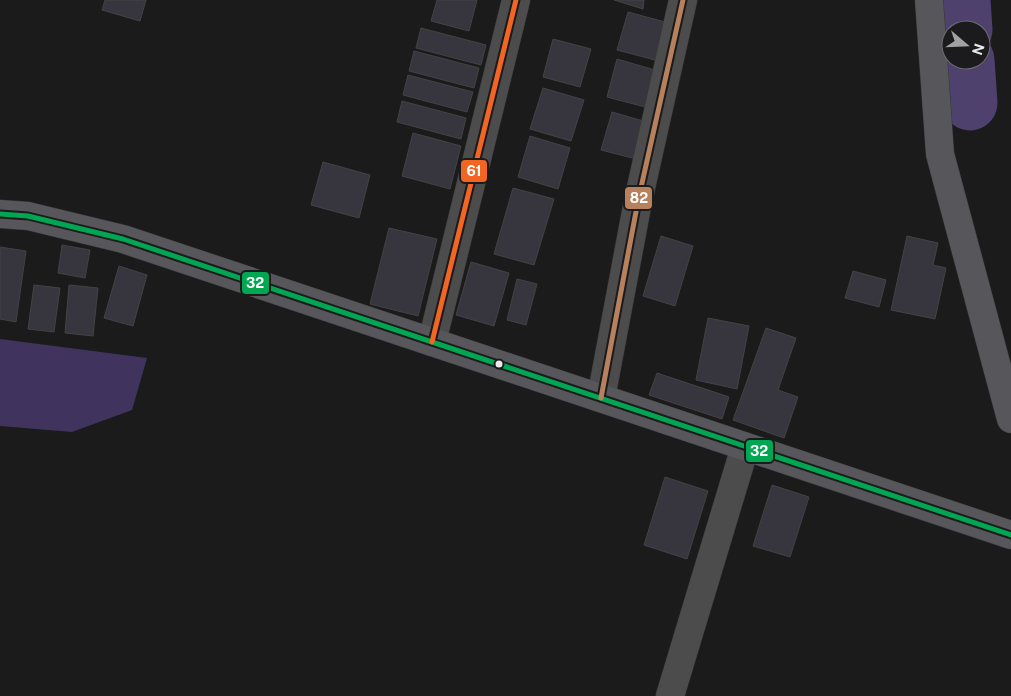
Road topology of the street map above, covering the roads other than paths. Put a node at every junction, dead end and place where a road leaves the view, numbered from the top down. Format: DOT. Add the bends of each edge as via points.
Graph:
graph roads {
  1 [pos="516,0"];
  2 [pos="683,0"];
  3 [pos="929,0"];
  4 [pos="0,214"];
  5 [pos="432,342"];
  6 [pos="601,398"];
  7 [pos="1011,419"];
  8 [pos="746,447"];
  9 [pos="1011,535"];
  10 [pos="670,696"];
  1 -- 5 [label="street"];
  2 -- 6 [label="street" via="638,201"];
  3 -- 7 [label="street" via="940,154"];
  4 -- 5 [label="street" via="28,216 123,239"];
  5 -- 6 [label="street"];
  6 -- 8 [label="street"];
  8 -- 9 [label="street"];
  8 -- 10 [label="street"];
}
